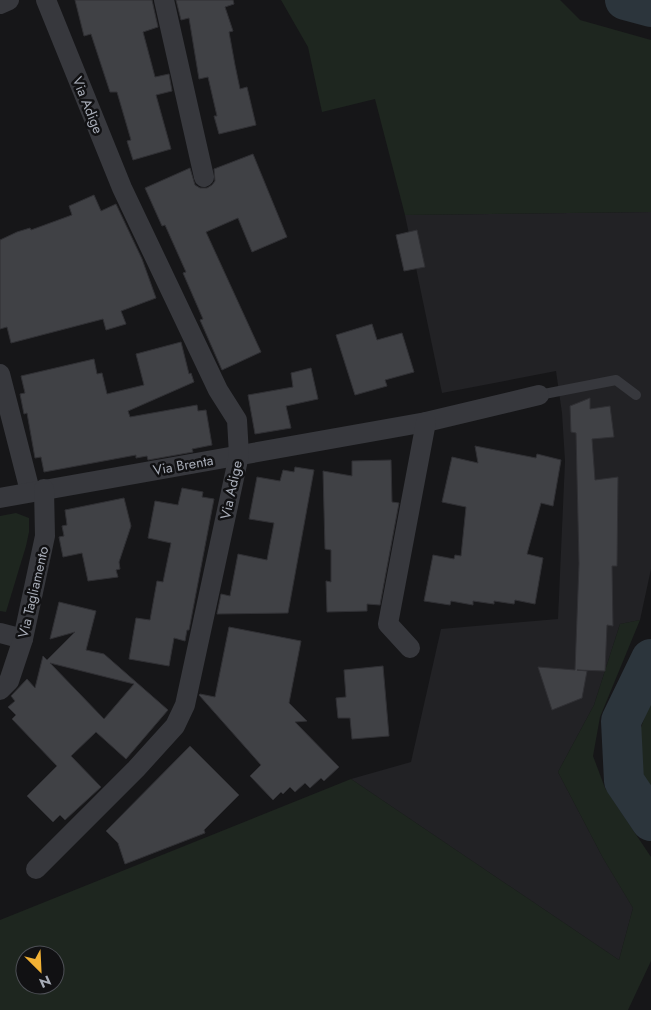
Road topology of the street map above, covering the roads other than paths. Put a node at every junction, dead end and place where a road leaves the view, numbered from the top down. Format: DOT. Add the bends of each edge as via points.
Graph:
graph roads {
  1 [pos="9,0"];
  2 [pos="46,0"];
  3 [pos="164,0"];
  4 [pos="0,4"];
  5 [pos="204,177"];
  6 [pos="0,374"];
  7 [pos="539,395"];
  8 [pos="636,395"];
  9 [pos="426,422"];
  10 [pos="239,455"];
  11 [pos="37,490"];
  12 [pos="0,498"];
  13 [pos="0,633"];
  14 [pos="23,639"];
  15 [pos="410,648"];
  16 [pos="0,690"];
  17 [pos="36,869"];
  1 -- 4 [label="street"];
  2 -- 10 [label="street, Via Adige" via="122,188 218,390 237,420"];
  3 -- 5 [label="street"];
  6 -- 11 [label="street, Via Tagliamento"];
  7 -- 8 [label="lane" via="616,380"];
  7 -- 9 [label="street, Via Brenta"];
  9 -- 10 [label="street, Via Brenta"];
  9 -- 15 [label="street" via="388,624"];
  10 -- 11 [label="street, Via Brenta"];
  10 -- 17 [label="street, Via Adige" via="185,705 175,726"];
  11 -- 12 [label="street, Via Brenta"];
  11 -- 14 [label="street, Via Tagliamento" via="45,536"];
  13 -- 14 [label="street"];
  14 -- 16 [label="street, Via Tagliamento" via="8,681"];
}
